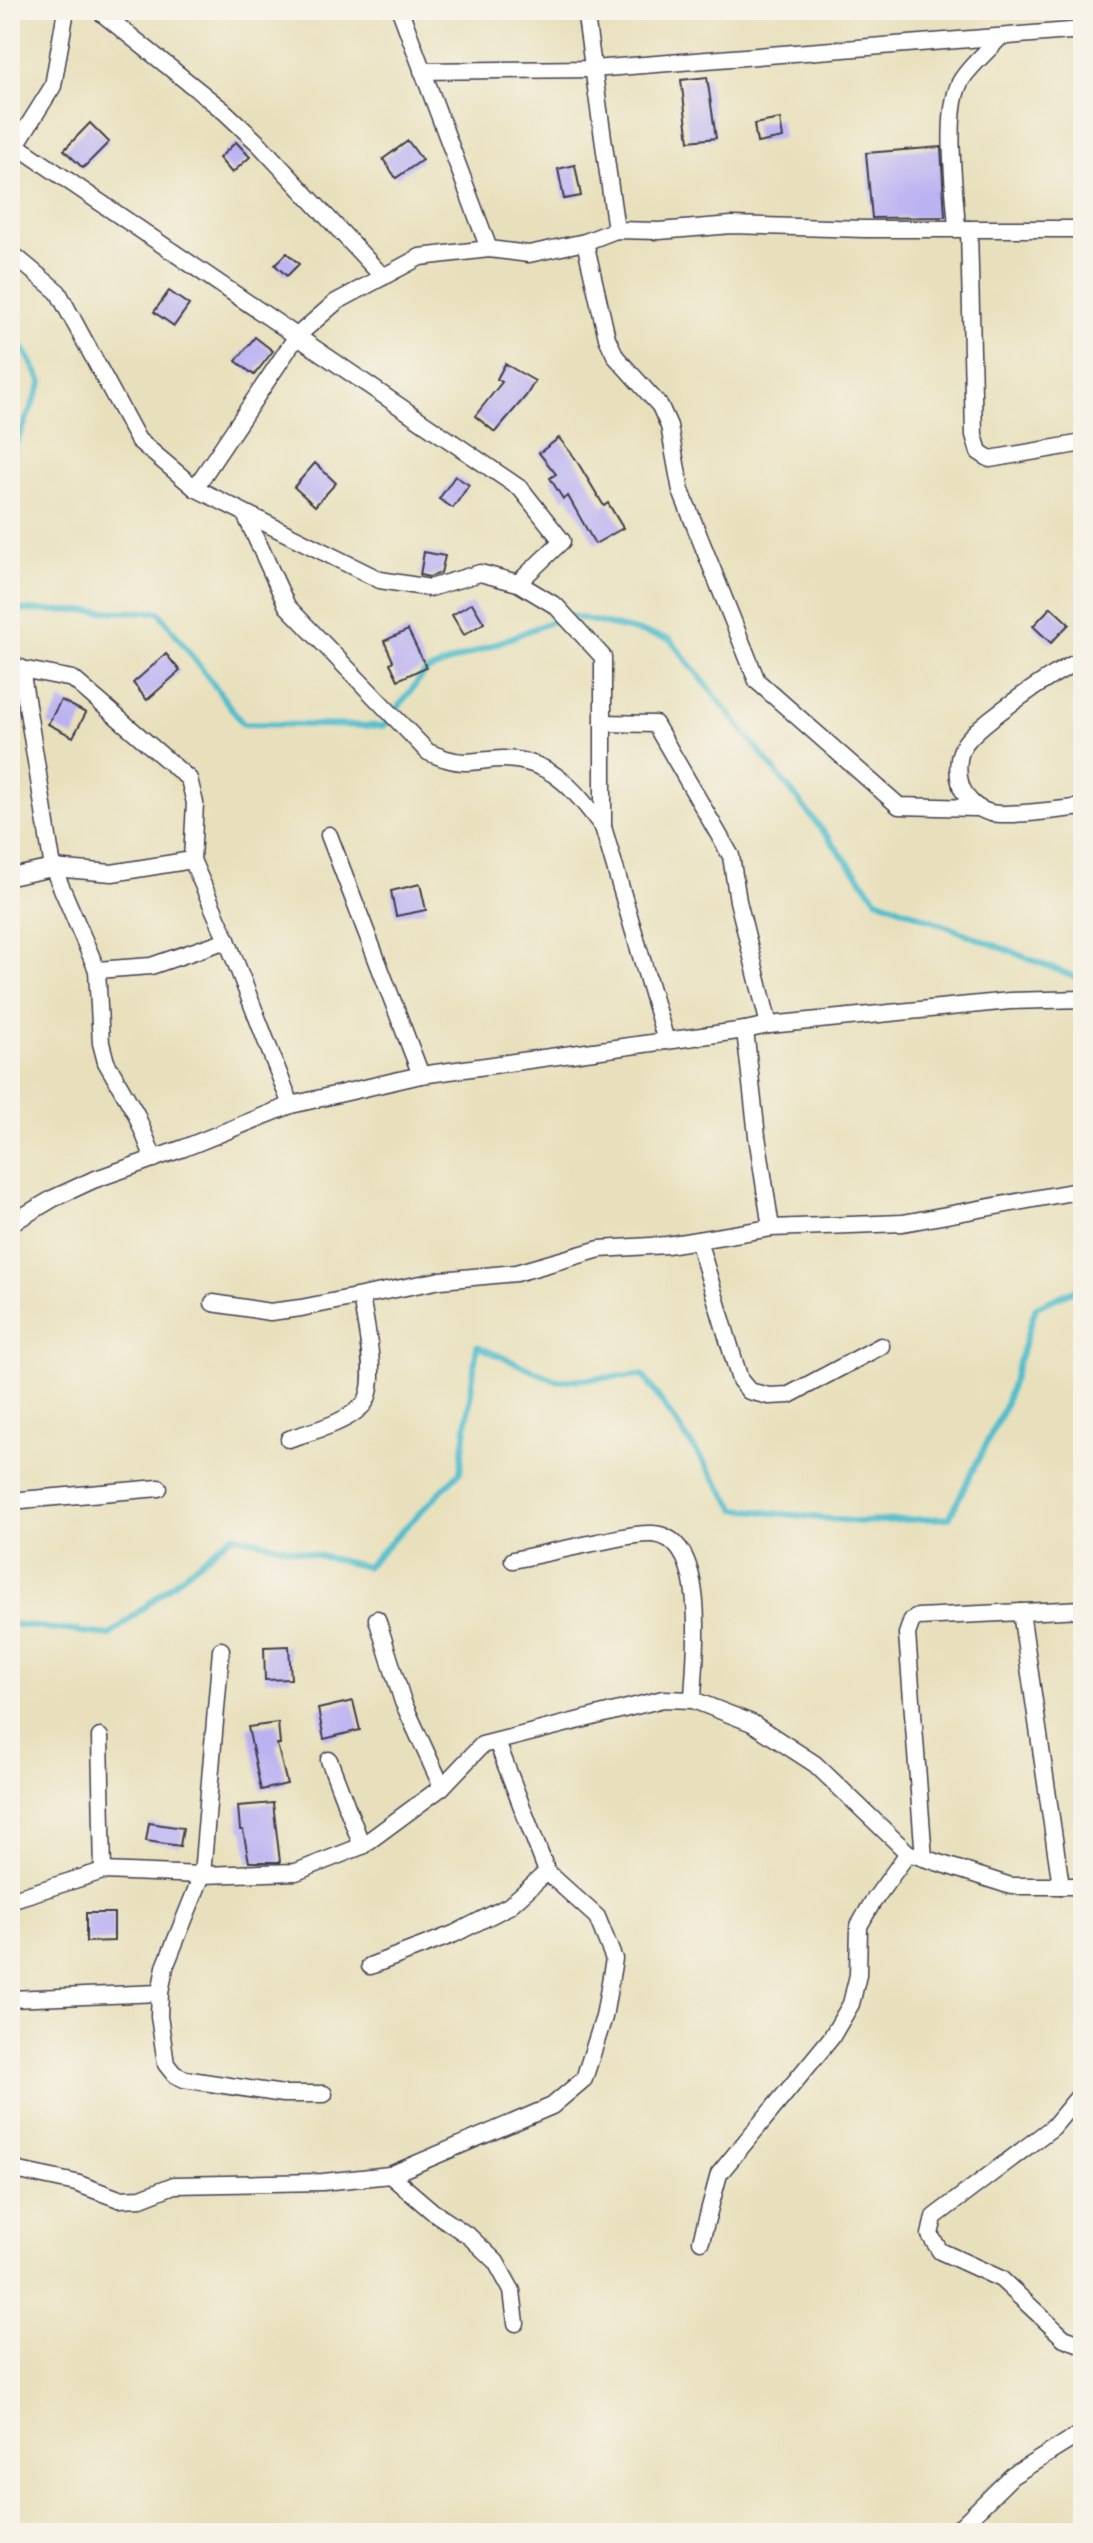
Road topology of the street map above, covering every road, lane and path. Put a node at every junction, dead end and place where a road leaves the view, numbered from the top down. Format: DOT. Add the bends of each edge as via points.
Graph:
graph roads {
  1 [pos="66,10"];
  2 [pos="98,10"];
  3 [pos="400,10"];
  4 [pos="585,10"];
  5 [pos="1083,30"];
  6 [pos="1000,37"];
  7 [pos="593,69"];
  8 [pos="422,71"];
  9 [pos="13,143"];
  10 [pos="963,228"];
  11 [pos="1083,229"];
  12 [pos="616,230"];
  13 [pos="585,242"];
  14 [pos="489,249"];
  15 [pos="10,252"];
  16 [pos="383,277"];
  17 [pos="297,336"];
  18 [pos="1083,443"];
  19 [pos="195,488"];
  20 [pos="245,514"];
  21 [pos="518,583"];
  22 [pos="1083,660"];
  23 [pos="15,667"];
  24 [pos="603,723"];
  25 [pos="1083,807"];
  26 [pos="975,808"];
  27 [pos="603,827"];
  28 [pos="329,835"];
  29 [pos="192,860"];
  30 [pos="53,868"];
  31 [pos="10,877"];
  32 [pos="227,940"];
  33 [pos="97,970"];
  34 [pos="1083,999"];
  35 [pos="769,1025"];
  36 [pos="745,1030"];
  37 [pos="666,1041"];
  38 [pos="421,1075"];
  39 [pos="291,1105"];
  40 [pos="154,1159"];
  41 [pos="1083,1190"];
  42 [pos="10,1224"];
  43 [pos="771,1228"];
  44 [pos="698,1240"];
  45 [pos="361,1297"];
  46 [pos="213,1303"];
  47 [pos="881,1346"];
  48 [pos="289,1439"];
  49 [pos="159,1488"];
  50 [pos="10,1501"];
  51 [pos="513,1560"];
  52 [pos="1083,1609"];
  53 [pos="1021,1612"];
  54 [pos="377,1619"];
  55 [pos="221,1650"];
  56 [pos="693,1700"];
  57 [pos="100,1737"];
  58 [pos="497,1742"];
  59 [pos="329,1760"];
  60 [pos="442,1787"];
  61 [pos="362,1846"];
  62 [pos="916,1856"];
  63 [pos="103,1871"];
  64 [pos="547,1872"];
  65 [pos="202,1875"];
  66 [pos="1061,1886"];
  67 [pos="1083,1886"];
  68 [pos="10,1900"];
  69 [pos="370,1966"];
  70 [pos="160,1993"];
  71 [pos="10,1999"];
  72 [pos="1083,2091"];
  73 [pos="324,2094"];
  74 [pos="10,2169"];
  75 [pos="390,2175"];
  76 [pos="701,2241"];
  77 [pos="516,2323"];
  78 [pos="1083,2345"];
  79 [pos="1083,2432"];
  80 [pos="954,2533"];
  1 -- 9 [label="street" via="53,86"];
  2 -- 16 [label="street" via="260,145"];
  3 -- 8 [label="street"];
  4 -- 7 [label="street"];
  5 -- 6 [label="street"];
  6 -- 7 [label="street"];
  6 -- 10 [label="street" via="961,80 956,95 952,129"];
  7 -- 8 [label="street"];
  7 -- 12 [label="street"];
  8 -- 14 [label="street"];
  9 -- 17 [label="street"];
  10 -- 11 [label="street"];
  10 -- 12 [label="street" via="732,225"];
  10 -- 18 [label="street" via="979,452 990,459"];
  12 -- 13 [label="street"];
  13 -- 14 [label="street" via="529,254"];
  13 -- 26 [label="street" via="607,338 616,357 660,406 669,426 681,491 757,681 899,806"];
  14 -- 16 [label="street" via="420,257"];
  15 -- 19 [label="street" via="58,292 138,440"];
  16 -- 17 [label="street" via="336,302"];
  17 -- 19 [label="street"];
  17 -- 21 [label="street" via="521,489 562,541"];
  19 -- 20 [label="street"];
  20 -- 21 [label="street" via="380,580 430,588 480,573"];
  20 -- 27 [label="street" via="287,606 428,752 464,762 526,762 550,771 571,787"];
  21 -- 24 [label="street" via="556,606 603,657"];
  22 -- 26 [label="street" via="975,730 958,763 965,795"];
  23 -- 29 [label="street" via="73,679 189,779 195,803"];
  23 -- 30 [label="street"];
  24 -- 27 [label="street"];
  24 -- 35 [label="street" via="655,724 731,856"];
  25 -- 26 [label="street" via="995,814"];
  27 -- 37 [label="street"];
  28 -- 38 [label="street"];
  29 -- 30 [label="street" via="112,873"];
  29 -- 32 [label="street"];
  30 -- 31 [label="street"];
  30 -- 33 [label="street"];
  32 -- 33 [label="street" via="151,966"];
  32 -- 39 [label="street"];
  33 -- 40 [label="street" via="106,1062"];
  34 -- 35 [label="street" via="1010,1001"];
  35 -- 36 [label="street"];
  36 -- 37 [label="street"];
  36 -- 43 [label="street"];
  37 -- 38 [label="street"];
  38 -- 39 [label="street"];
  39 -- 40 [label="street"];
  40 -- 42 [label="street" via="93,1180"];
  41 -- 43 [label="street" via="903,1223"];
  43 -- 44 [label="street"];
  44 -- 45 [label="street" via="600,1249 516,1273 441,1280"];
  44 -- 47 [label="street" via="740,1380 749,1391 789,1395"];
  45 -- 46 [label="street" via="270,1312"];
  45 -- 48 [label="street" via="370,1396 347,1416"];
  49 -- 50 [label="street"];
  51 -- 56 [label="street" via="623,1537 655,1534 674,1542 695,1590"];
  52 -- 53 [label="street"];
  53 -- 62 [label="street" via="918,1617 908,1626"];
  53 -- 66 [label="street"];
  54 -- 60 [label="street" via="403,1702"];
  55 -- 65 [label="street"];
  56 -- 58 [label="street" via="663,1699"];
  56 -- 62 [label="street" via="752,1723 815,1764"];
  57 -- 63 [label="street"];
  58 -- 60 [label="street" via="482,1745"];
  58 -- 64 [label="street"];
  59 -- 61 [label="street"];
  60 -- 61 [label="street"];
  61 -- 65 [label="street" via="296,1872"];
  62 -- 66 [label="street" via="1011,1886"];
  62 -- 76 [label="street" via="872,1903 859,1926 858,1975 851,2004 831,2038 719,2174"];
  63 -- 65 [label="street"];
  63 -- 68 [label="street"];
  64 -- 69 [label="street" via="509,1906"];
  64 -- 75 [label="street" via="597,1917 614,1959 604,2017 584,2079 552,2106"];
  65 -- 70 [label="street" via="165,1967"];
  66 -- 67 [label="street"];
  70 -- 71 [label="street"];
  70 -- 73 [label="street" via="166,2064 174,2074 283,2094"];
  72 -- 78 [label="street" via="1053,2127 934,2217 930,2235 940,2251 1001,2279 1064,2338"];
  74 -- 75 [label="street" via="76,2183 119,2199 141,2198 174,2185"];
  75 -- 77 [label="street" via="496,2262 512,2291"];
  79 -- 80 [label="street" via="1012,2476"];
}
